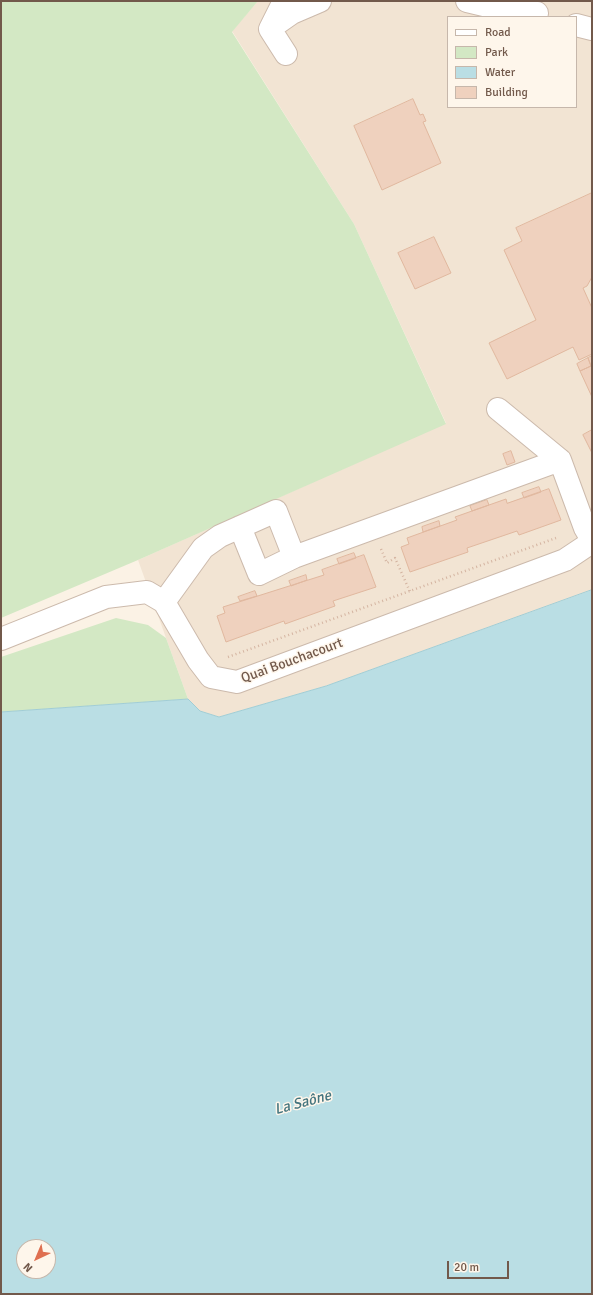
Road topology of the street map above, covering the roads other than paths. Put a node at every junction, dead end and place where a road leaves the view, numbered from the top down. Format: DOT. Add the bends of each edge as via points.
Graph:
graph roads {
  1 [pos="284,1"];
  2 [pos="320,1"];
  3 [pos="466,1"];
  4 [pos="518,1"];
  5 [pos="544,15"];
  6 [pos="577,25"];
  7 [pos="272,27"];
  8 [pos="592,29"];
  9 [pos="286,54"];
  10 [pos="498,409"];
  11 [pos="560,460"];
  12 [pos="240,527"];
  13 [pos="590,537"];
  14 [pos="294,557"];
  15 [pos="164,602"];
  16 [pos="1,639"];
  1 -- 7 [label="street"];
  2 -- 7 [label="street" via="292,13"];
  3 -- 5 [label="street" via="509,11"];
  4 -- 5 [label="street"];
  6 -- 8 [label="street"];
  7 -- 9 [label="street" via="270,29"];
  10 -- 11 [label="street"];
  11 -- 13 [label="street"];
  11 -- 14 [label="street"];
  12 -- 14 [label="street" via="276,511"];
  12 -- 14 [label="street" via="259,574"];
  12 -- 15 [label="street" via="220,536 203,548"];
  13 -- 15 [label="street, Quai Bouchacourt" via="565,560 237,682 211,677"];
  15 -- 16 [label="street, Quai Bouchacourt" via="147,592 106,596"];
}
